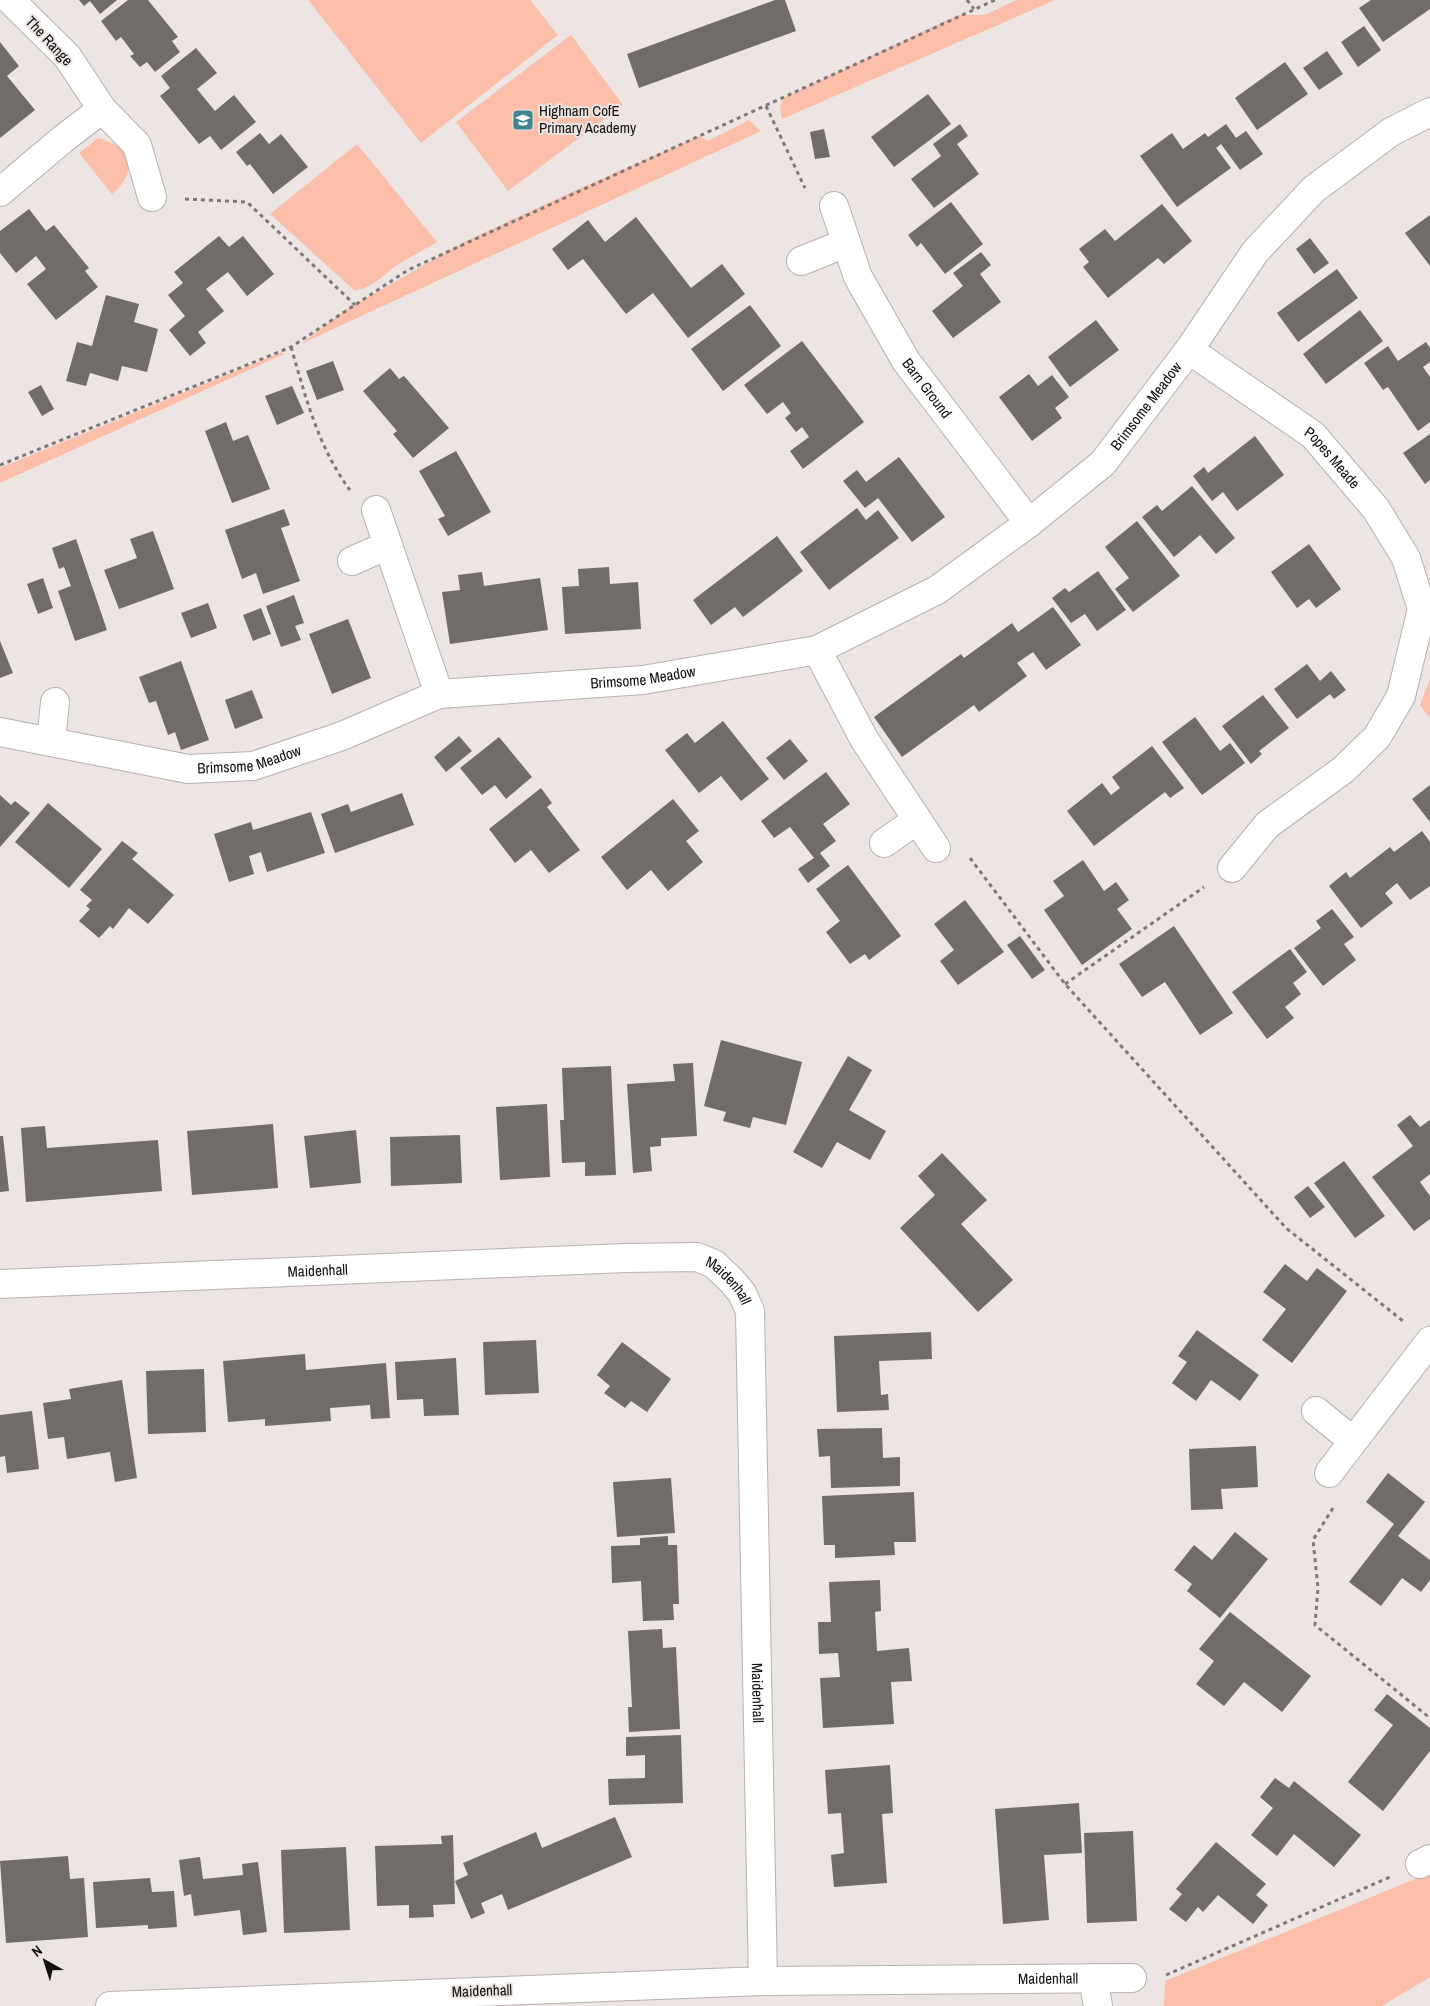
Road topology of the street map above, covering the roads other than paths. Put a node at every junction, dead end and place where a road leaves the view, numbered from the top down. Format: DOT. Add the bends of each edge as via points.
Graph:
graph roads {
  1 [pos="10,0"];
  2 [pos="102,109"];
  3 [pos="1430,112"];
  4 [pos="0,192"];
  5 [pos="152,197"];
  6 [pos="834,206"];
  7 [pos="846,242"];
  8 [pos="801,261"];
  9 [pos="1189,350"];
  10 [pos="376,510"];
  11 [pos="1028,523"];
  12 [pos="388,545"];
  13 [pos="352,561"];
  14 [pos="1426,609"];
  15 [pos="816,650"];
  16 [pos="439,694"];
  17 [pos="55,702"];
  18 [pos="0,732"];
  19 [pos="51,742"];
  20 [pos="917,820"];
  21 [pos="884,843"];
  22 [pos="936,848"];
  23 [pos="1232,868"];
  24 [pos="0,1284"];
  25 [pos="1429,1342"];
  26 [pos="1316,1411"];
  27 [pos="1353,1440"];
  28 [pos="1329,1472"];
  29 [pos="1093,1978"];
  30 [pos="1145,1978"];
  31 [pos="763,1981"];
  32 [pos="110,2006"];
  33 [pos="1098,2006"];
  1 -- 2 [label="street, The Range" via="67,56"];
  2 -- 4 [label="street"];
  2 -- 5 [label="street, The Range" via="137,145"];
  3 -- 9 [label="street, Brimsome Meadow" via="1391,132 1314,188 1255,252"];
  6 -- 7 [label="street, Barn Ground"];
  7 -- 8 [label="street"];
  7 -- 11 [label="street, Barn Ground" via="858,277 906,361"];
  9 -- 11 [label="street, Brimsome Meadow" via="1103,463"];
  9 -- 14 [label="street, Popes Meade" via="1313,435 1381,517 1406,558"];
  10 -- 12 [label="street"];
  11 -- 15 [label="street, Brimsome Meadow" via="937,590"];
  12 -- 13 [label="street"];
  12 -- 16 [label="street"];
  14 -- 23 [label="street, Popes Meade" via="1401,696 1377,737 1343,770 1266,825"];
  15 -- 16 [label="street, Brimsome Meadow" via="643,680"];
  15 -- 20 [label="street" via="864,740"];
  16 -- 19 [label="street, Brimsome Meadow" via="342,736 254,766 188,769"];
  17 -- 19 [label="street"];
  18 -- 19 [label="street, Brimsome Meadow"];
  20 -- 21 [label="street"];
  20 -- 22 [label="street"];
  24 -- 31 [label="street, Maidenhall" via="625,1258 697,1257 714,1264 742,1293 750,1311"];
  25 -- 27 [label="street"];
  26 -- 27 [label="street"];
  27 -- 28 [label="street"];
  29 -- 30 [label="street, Maidenhall"];
  29 -- 31 [label="street, Maidenhall"];
  29 -- 33 [label="street, Maidenhall"];
  31 -- 32 [label="street, Maidenhall"];
}
